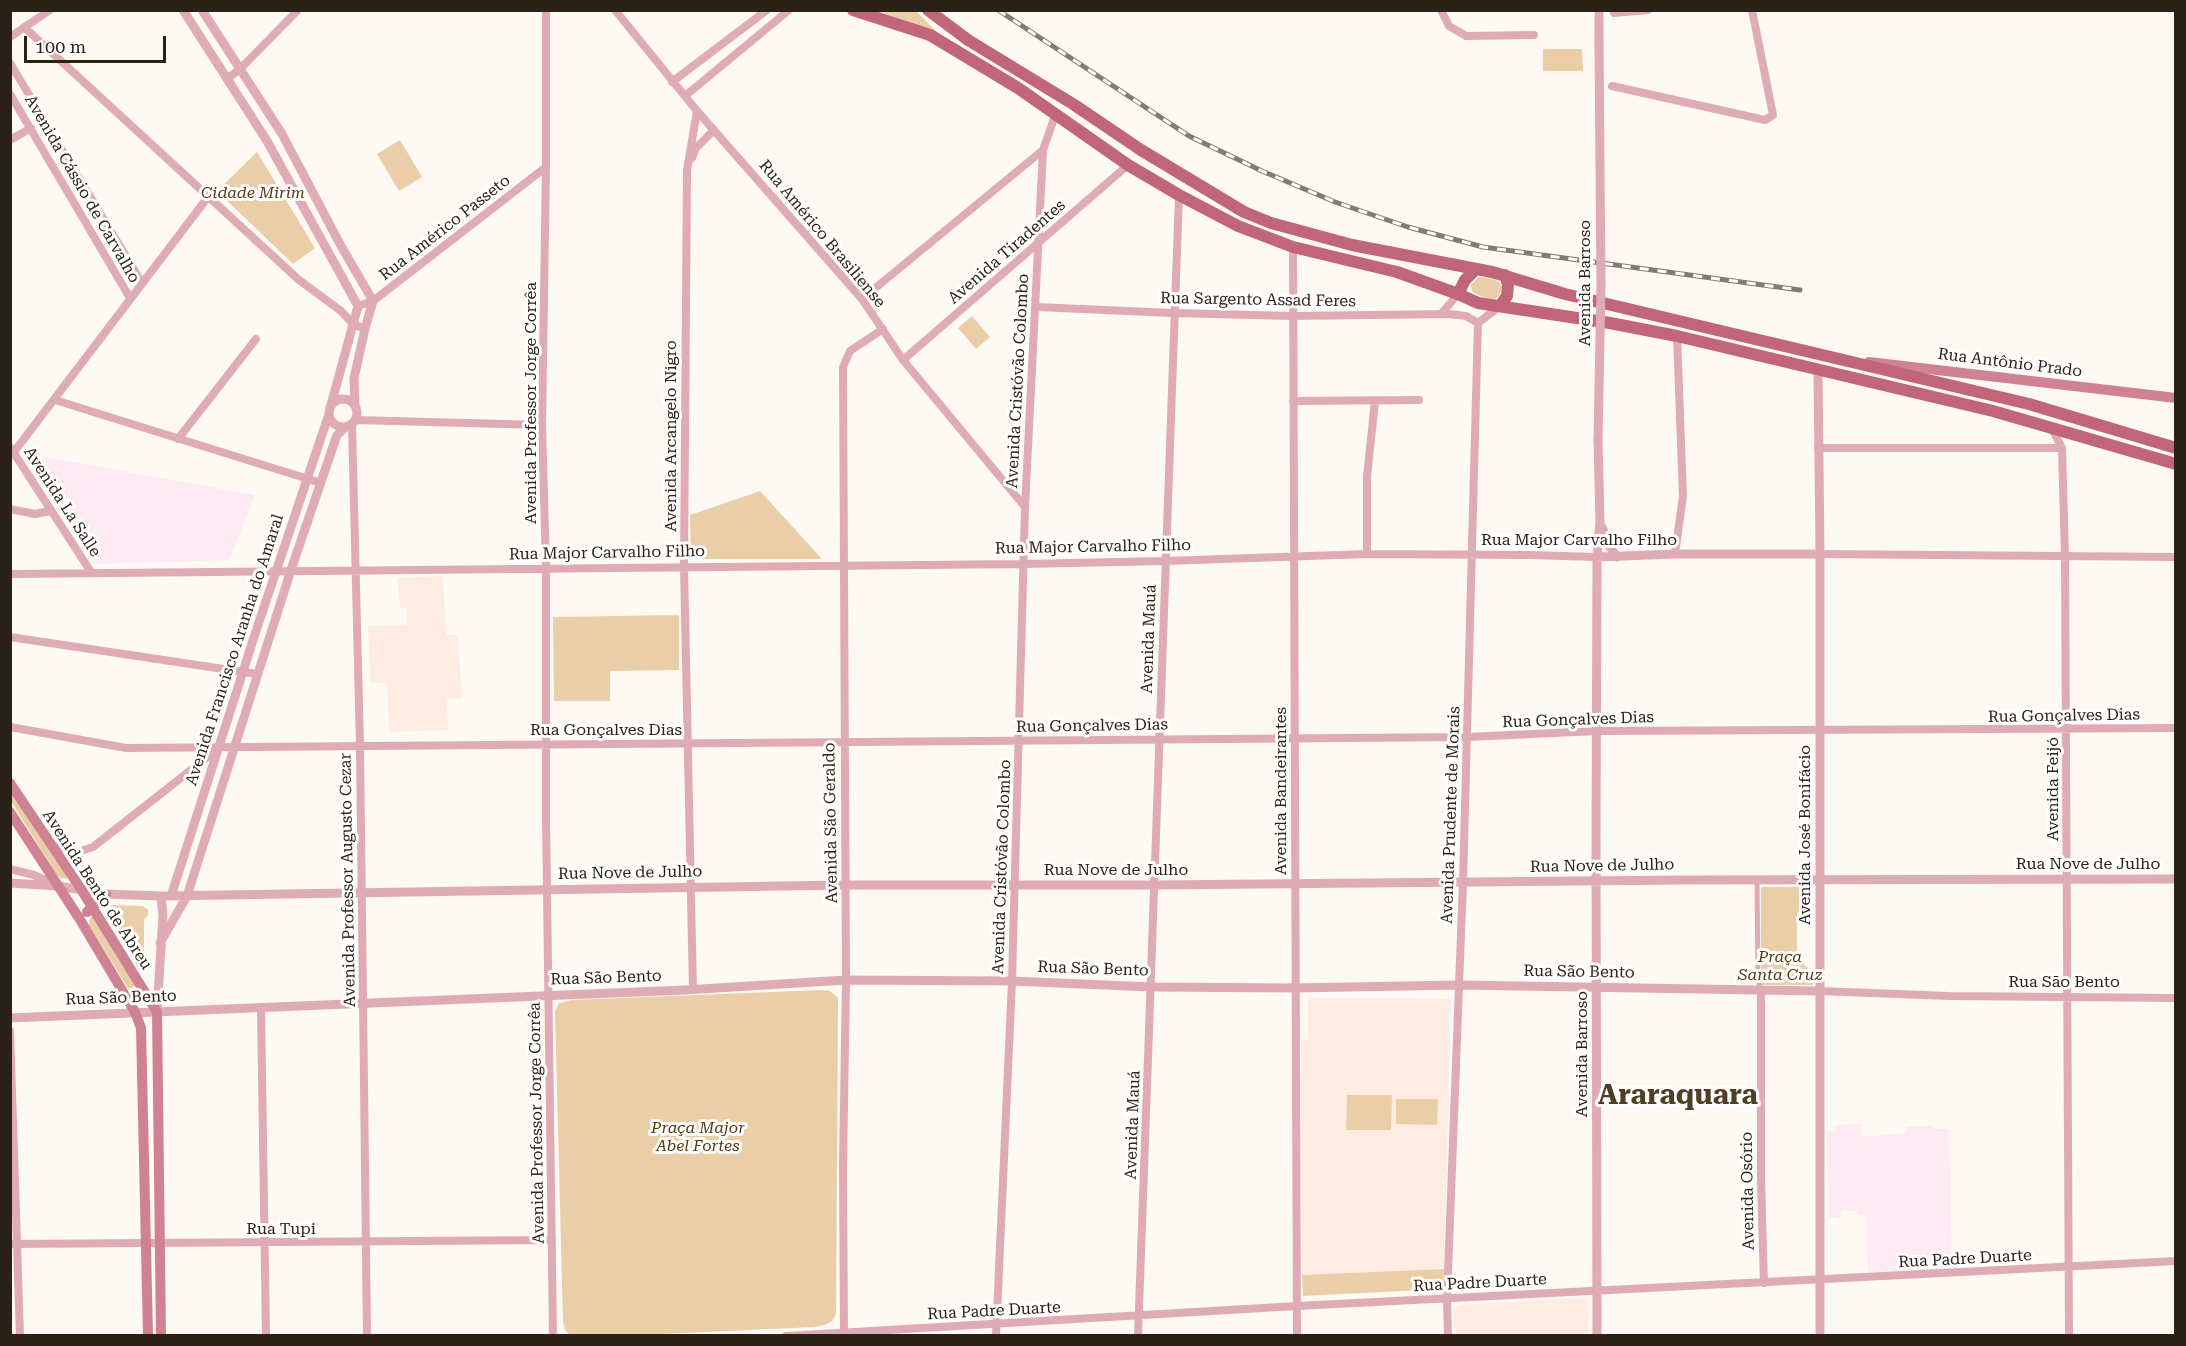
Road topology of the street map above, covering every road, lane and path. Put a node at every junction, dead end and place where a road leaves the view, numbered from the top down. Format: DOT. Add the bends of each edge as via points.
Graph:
graph roads {
  1 [pos="50,10"];
  2 [pos="183,10"];
  3 [pos="202,10"];
  4 [pos="298,10"];
  5 [pos="546,10"];
  6 [pos="615,10"];
  7 [pos="767,10"];
  8 [pos="789,10"];
  9 [pos="928,10"];
  10 [pos="1440,10"];
  11 [pos="1599,10"];
  12 [pos="1648,10"];
  13 [pos="1752,10"];
  14 [pos="855,11"];
  15 [pos="1614,13"];
  16 [pos="24,27"];
  17 [pos="738,33"];
  18 [pos="1534,35"];
  19 [pos="10,37"];
  20 [pos="746,45"];
  21 [pos="10,63"];
  22 [pos="240,69"];
  23 [pos="227,79"];
  24 [pos="672,82"];
  25 [pos="1612,86"];
  26 [pos="10,94"];
  27 [pos="685,96"];
  28 [pos="697,111"];
  29 [pos="1056,113"];
  30 [pos="31,128"];
  31 [pos="714,130"];
  32 [pos="282,134"];
  33 [pos="10,140"];
  34 [pos="267,141"];
  35 [pos="1043,150"];
  36 [pos="1128,165"];
  37 [pos="546,167"];
  38 [pos="687,170"];
  39 [pos="1179,195"];
  40 [pos="208,197"];
  41 [pos="1039,241"];
  42 [pos="1293,247"];
  43 [pos="1476,269"];
  44 [pos="1505,275"];
  45 [pos="142,283"];
  46 [pos="1458,294"];
  47 [pos="130,298"];
  48 [pos="862,299"];
  49 [pos="373,302"];
  50 [pos="358,306"];
  51 [pos="1500,306"];
  52 [pos="1036,307"];
  53 [pos="1173,313"];
  54 [pos="1441,314"];
  55 [pos="1292,316"];
  56 [pos="1478,323"];
  57 [pos="353,324"];
  58 [pos="364,329"];
  59 [pos="883,329"];
  60 [pos="1677,336"];
  61 [pos="256,339"];
  62 [pos="1841,358"];
  63 [pos="903,360"];
  64 [pos="1818,370"];
  65 [pos="2175,398"];
  66 [pos="55,400"];
  67 [pos="1419,400"];
  68 [pos="1293,401"];
  69 [pos="1375,401"];
  70 [pos="356,406"];
  71 [pos="330,409"];
  72 [pos="352,423"];
  73 [pos="542,426"];
  74 [pos="2050,426"];
  75 [pos="178,439"];
  76 [pos="1818,448"];
  77 [pos="2062,448"];
  78 [pos="2175,448"];
  79 [pos="12,450"];
  80 [pos="2175,464"];
  81 [pos="307,479"];
  82 [pos="321,483"];
  83 [pos="1025,507"];
  84 [pos="10,509"];
  85 [pos="51,512"];
  86 [pos="1600,522"];
  87 [pos="1367,554"];
  88 [pos="1675,554"];
  89 [pos="1820,554"];
  90 [pos="1471,555"];
  91 [pos="1294,556"];
  92 [pos="1597,557"];
  93 [pos="1617,557"];
  94 [pos="2065,557"];
  95 [pos="2175,557"];
  96 [pos="1165,561"];
  97 [pos="1024,564"];
  98 [pos="843,565"];
  99 [pos="684,567"];
  100 [pos="357,569"];
  101 [pos="546,569"];
  102 [pos="276,570"];
  103 [pos="291,570"];
  104 [pos="91,572"];
  105 [pos="10,573"];
  106 [pos="256,631"];
  107 [pos="270,635"];
  108 [pos="10,637"];
  109 [pos="243,673"];
  110 [pos="257,674"];
  111 [pos="10,727"];
  112 [pos="2175,728"];
  113 [pos="2066,730"];
  114 [pos="1597,731"];
  115 [pos="1820,731"];
  116 [pos="1294,737"];
  117 [pos="1467,737"];
  118 [pos="1160,739"];
  119 [pos="1019,741"];
  120 [pos="844,742"];
  121 [pos="688,743"];
  122 [pos="546,744"];
  123 [pos="360,746"];
  124 [pos="233,747"];
  125 [pos="219,748"];
  126 [pos="10,783"];
  127 [pos="10,812"];
  128 [pos="51,846"];
  129 [pos="10,869"];
  130 [pos="2067,879"];
  131 [pos="2175,879"];
  132 [pos="1757,880"];
  133 [pos="1819,880"];
  134 [pos="1597,881"];
  135 [pos="1463,882"];
  136 [pos="10,883"];
  137 [pos="1295,883"];
  138 [pos="845,885"];
  139 [pos="1014,885"];
  140 [pos="1155,885"];
  141 [pos="58,886"];
  142 [pos="691,886"];
  143 [pos="81,889"];
  144 [pos="547,889"];
  145 [pos="362,893"];
  146 [pos="106,894"];
  147 [pos="161,896"];
  148 [pos="171,896"];
  149 [pos="187,896"];
  150 [pos="92,909"];
  151 [pos="79,918"];
  152 [pos="160,944"];
  153 [pos="846,980"];
  154 [pos="1012,981"];
  155 [pos="1459,985"];
  156 [pos="1151,987"];
  157 [pos="1597,987"];
  158 [pos="1294,988"];
  159 [pos="693,990"];
  160 [pos="1761,991"];
  161 [pos="1820,991"];
  162 [pos="549,995"];
  163 [pos="2066,997"];
  164 [pos="2175,998"];
  165 [pos="363,1002"];
  166 [pos="261,1008"];
  167 [pos="135,1012"];
  168 [pos="157,1012"];
  169 [pos="10,1018"];
  170 [pos="10,1031"];
  171 [pos="12,1130"];
  172 [pos="552,1240"];
  173 [pos="160,1242"];
  174 [pos="364,1242"];
  175 [pos="147,1243"];
  176 [pos="266,1243"];
  177 [pos="14,1244"];
  178 [pos="2175,1261"];
  179 [pos="2067,1267"];
  180 [pos="1820,1280"];
  181 [pos="1764,1283"];
  182 [pos="1598,1290"];
  183 [pos="1447,1298"];
  184 [pos="1297,1306"];
  185 [pos="1139,1315"];
  186 [pos="996,1325"];
  187 [pos="844,1334"];
  188 [pos="20,1335"];
  189 [pos="148,1335"];
  190 [pos="161,1335"];
  191 [pos="266,1335"];
  192 [pos="367,1335"];
  193 [pos="553,1335"];
  194 [pos="786,1335"];
  195 [pos="996,1335"];
  196 [pos="1138,1335"];
  197 [pos="1297,1335"];
  198 [pos="1448,1335"];
  199 [pos="1597,1335"];
  200 [pos="1820,1335"];
  201 [pos="2069,1335"];
  1 -- 16 [label="street"];
  2 -- 23 [label="street"];
  3 -- 22 [label="street"];
  4 -- 22 [label="street"];
  5 -- 37 [label="street, Avenida Professor Jorge Corrêa"];
  6 -- 24 [label="street, Rua Américo Brasiliense"];
  7 -- 17 [label="street"];
  8 -- 20 [label="street"];
  9 -- 43 [label="main road" via="968,40 1244,212 1349,244"];
  10 -- 18 [label="street" via="1449,26 1467,36"];
  11 -- 86 [label="street, Avenida Barroso, bridge"];
  12 -- 15 [label="street"];
  13 -- 25 [label="street" via="1773,115 1765,120"];
  14 -- 29 [label="main road" via="930,35"];
  16 -- 19 [label="street"];
  16 -- 40 [label="street"];
  17 -- 20 [label="street"];
  17 -- 24 [label="street"];
  20 -- 27 [label="street"];
  21 -- 45 [label="street, Avenida Cássio de Carvalho"];
  22 -- 23 [label="street"];
  22 -- 32 [label="street"];
  23 -- 34 [label="street"];
  24 -- 27 [label="street, Rua Américo Brasiliense"];
  26 -- 30 [label="street, Avenida Cássio de Carvalho"];
  27 -- 28 [label="street, Rua Américo Brasiliense"];
  28 -- 31 [label="street, Rua Américo Brasiliense"];
  28 -- 38 [label="street, Avenida Arcangelo Nigro"];
  29 -- 35 [label="street, Avenida Cristóvão Colombo"];
  29 -- 36 [label="main road"];
  30 -- 33 [label="street"];
  30 -- 47 [label="street, Avenida Cássio de Carvalho"];
  31 -- 38 [label="street, Avenida Arcangelo Nigro" via="696,148"];
  31 -- 48 [label="street, Rua Américo Brasiliense"];
  32 -- 34 [label="street"];
  32 -- 49 [label="street"];
  34 -- 50 [label="street"];
  35 -- 41 [label="street, Avenida Cristóvão Colombo"];
  35 -- 48 [label="street"];
  36 -- 39 [label="main road"];
  36 -- 41 [label="street, Avenida Tiradentes"];
  37 -- 49 [label="street, Rua Américo Passeto"];
  37 -- 73 [label="street, Avenida Professor Jorge Corrêa"];
  38 -- 99 [label="street, Avenida Arcangelo Nigro"];
  39 -- 42 [label="main road" via="1238,226"];
  39 -- 53 [label="street, Avenida Mauá"];
  40 -- 45 [label="street"];
  40 -- 57 [label="street"];
  41 -- 52 [label="street, Avenida Cristóvão Colombo"];
  41 -- 63 [label="street, Avenida Tiradentes"];
  42 -- 46 [label="main road" via="1397,272"];
  42 -- 55 [label="street, Avenida Bandeirantes"];
  43 -- 44 [label="main road"];
  43 -- 46 [label="main road"];
  44 -- 51 [label="main road" via="1507,296"];
  44 -- 62 [label="main road" via="1565,294"];
  45 -- 47 [label="street"];
  46 -- 51 [label="main road" via="1478,303"];
  46 -- 54 [label="street"];
  47 -- 66 [label="street"];
  48 -- 59 [label="street, Rua Américo Brasiliense"];
  49 -- 50 [label="street, Rua Américo Passeto"];
  49 -- 58 [label="street"];
  50 -- 57 [label="street, Avenida Francisco Aranha do Amaral"];
  51 -- 56 [label="street"];
  51 -- 60 [label="main road"];
  52 -- 53 [label="street, Rua Sargento Assad Feres"];
  52 -- 83 [label="street, Avenida Cristóvão Colombo"];
  53 -- 55 [label="street, Rua Sargento Assad Feres"];
  53 -- 96 [label="street, Avenida Mauá"];
  54 -- 55 [label="street, Rua Sargento Assad Feres"];
  54 -- 56 [label="street, Rua Sargento Assad Feres" via="1466,316"];
  55 -- 68 [label="street, Avenida Bandeirantes"];
  56 -- 90 [label="street, Avenida Prudente de Morais"];
  57 -- 58 [label="street"];
  57 -- 71 [label="street, Avenida Francisco Aranha do Amaral"];
  58 -- 70 [label="street" via="354,378"];
  59 -- 63 [label="street, Rua Américo Brasiliense"];
  59 -- 98 [label="street, Avenida São Geraldo" via="850,351 843,367"];
  60 -- 64 [label="main road"];
  60 -- 88 [label="street" via="1683,496"];
  61 -- 75 [label="street"];
  62 -- 65 [label="main road, Rua Antônio Prado"];
  62 -- 78 [label="main road" via="2030,404"];
  63 -- 83 [label="street, Rua Américo Brasiliense"];
  64 -- 74 [label="main road"];
  64 -- 76 [label="street, Avenida José Bonifácio"];
  66 -- 75 [label="street"];
  66 -- 79 [label="street"];
  67 -- 69 [label="street"];
  68 -- 69 [label="street"];
  68 -- 91 [label="street, Avenida Bandeirantes"];
  69 -- 87 [label="street" via="1367,477"];
  70 -- 71 [label="street" via="339,399"];
  70 -- 72 [label="street"];
  71 -- 72 [label="street" via="335,425"];
  71 -- 81 [label="street, Avenida Francisco Aranha do Amaral"];
  72 -- 73 [label="street"];
  72 -- 82 [label="street, Avenida Francisco Aranha do Amaral" via="337,435"];
  72 -- 100 [label="street, Avenida Professor Augusto Cezar"];
  73 -- 101 [label="street, Avenida Professor Jorge Corrêa"];
  74 -- 77 [label="street, Avenida Feijó"];
  74 -- 80 [label="main road"];
  75 -- 81 [label="street"];
  76 -- 77 [label="street"];
  76 -- 89 [label="street, Avenida José Bonifácio"];
  77 -- 94 [label="street, Avenida Feijó"];
  79 -- 85 [label="street, Avenida La Salle"];
  81 -- 82 [label="street"];
  81 -- 102 [label="street, Avenida Francisco Aranha do Amaral"];
  82 -- 103 [label="street, Avenida Francisco Aranha do Amaral"];
  83 -- 97 [label="street, Avenida Cristóvão Colombo"];
  84 -- 85 [label="street"];
  85 -- 104 [label="street, Avenida La Salle"];
  86 -- 92 [label="street, Avenida Barroso"];
  86 -- 93 [label="street, Avenida Barroso"];
  87 -- 90 [label="street, Rua Major Carvalho Filho"];
  87 -- 91 [label="street, Rua Major Carvalho Filho"];
  88 -- 89 [label="street, Rua Major Carvalho Filho"];
  88 -- 93 [label="street, Rua Major Carvalho Filho"];
  89 -- 94 [label="street, Rua Major Carvalho Filho"];
  89 -- 115 [label="street, Avenida José Bonifácio"];
  90 -- 92 [label="street, Rua Major Carvalho Filho"];
  90 -- 117 [label="street, Avenida Prudente de Morais"];
  91 -- 96 [label="street, Rua Major Carvalho Filho"];
  91 -- 116 [label="street, Avenida Bandeirantes"];
  92 -- 93 [label="street, Rua Major Carvalho Filho"];
  92 -- 114 [label="street, Avenida Barroso"];
  94 -- 95 [label="street, Rua Major Carvalho Filho"];
  94 -- 113 [label="street, Avenida Feijó"];
  96 -- 97 [label="street, Rua Major Carvalho Filho"];
  96 -- 118 [label="street, Avenida Mauá"];
  97 -- 98 [label="street, Rua Major Carvalho Filho"];
  97 -- 119 [label="street, Avenida Cristóvão Colombo"];
  98 -- 99 [label="street, Rua Major Carvalho Filho"];
  98 -- 120 [label="street, Avenida São Geraldo"];
  99 -- 101 [label="street, Rua Major Carvalho Filho"];
  99 -- 121 [label="street, Avenida Arcangelo Nigro"];
  100 -- 101 [label="street, Rua Major Carvalho Filho"];
  100 -- 103 [label="street, Rua Major Carvalho Filho"];
  100 -- 123 [label="street, Avenida Professor Augusto Cezar"];
  101 -- 122 [label="street, Avenida Professor Jorge Corrêa"];
  102 -- 103 [label="street, Rua Major Carvalho Filho"];
  102 -- 104 [label="street, Rua Major Carvalho Filho"];
  102 -- 106 [label="street, Avenida Francisco Aranha do Amaral"];
  103 -- 107 [label="street, Avenida Francisco Aranha do Amaral"];
  104 -- 105 [label="street, Rua Major Carvalho Filho"];
  106 -- 107 [label="street"];
  106 -- 109 [label="street, Avenida Francisco Aranha do Amaral"];
  107 -- 110 [label="street, Avenida Francisco Aranha do Amaral"];
  108 -- 109 [label="street"];
  109 -- 110 [label="street"];
  109 -- 125 [label="street, Avenida Francisco Aranha do Amaral"];
  110 -- 124 [label="street, Avenida Francisco Aranha do Amaral"];
  111 -- 125 [label="street, Rua Gonçalves Dias" via="126,748"];
  112 -- 113 [label="street, Rua Gonçalves Dias"];
  113 -- 115 [label="street, Rua Gonçalves Dias"];
  113 -- 130 [label="street, Avenida Feijó"];
  114 -- 115 [label="street, Rua Gonçalves Dias"];
  114 -- 117 [label="street, Rua Gonçalves Dias"];
  114 -- 134 [label="street, Avenida Barroso"];
  115 -- 133 [label="street, Avenida José Bonifácio"];
  116 -- 117 [label="street, Rua Gonçalves Dias"];
  116 -- 118 [label="street, Rua Gonçalves Dias"];
  116 -- 137 [label="street, Avenida Bandeirantes"];
  117 -- 135 [label="street, Avenida Prudente de Morais"];
  118 -- 119 [label="street, Rua Gonçalves Dias"];
  118 -- 140 [label="street, Avenida Mauá"];
  119 -- 120 [label="street, Rua Gonçalves Dias"];
  119 -- 139 [label="street, Avenida Cristóvão Colombo"];
  120 -- 121 [label="street, Rua Gonçalves Dias"];
  120 -- 138 [label="street, Avenida São Geraldo"];
  121 -- 122 [label="street, Rua Gonçalves Dias"];
  121 -- 142 [label="street, Avenida Arcangelo Nigro"];
  122 -- 123 [label="street, Rua Gonçalves Dias"];
  122 -- 144 [label="street, Avenida Professor Jorge Corrêa"];
  123 -- 124 [label="street, Rua Gonçalves Dias"];
  123 -- 145 [label="street, Avenida Professor Augusto Cezar"];
  124 -- 125 [label="street, Rua Gonçalves Dias"];
  124 -- 149 [label="street, Avenida Francisco Aranha do Amaral"];
  125 -- 128 [label="street" via="93,847 78,852"];
  125 -- 148 [label="street, Avenida Francisco Aranha do Amaral"];
  126 -- 128 [label="main road, Avenida Bento de Abreu"];
  127 -- 141 [label="main road, Avenida Bento de Abreu"];
  128 -- 143 [label="main road, Avenida Bento de Abreu"];
  129 -- 141 [label="street"];
  130 -- 131 [label="street, Rua Nove de Julho"];
  130 -- 133 [label="street, Rua Nove de Julho"];
  130 -- 163 [label="street, Avenida Feijó"];
  132 -- 133 [label="street, Rua Nove de Julho"];
  132 -- 134 [label="street, Rua Nove de Julho"];
  132 -- 160 [label="street"];
  133 -- 161 [label="street, Avenida José Bonifácio"];
  134 -- 135 [label="street, Rua Nove de Julho"];
  134 -- 157 [label="street, Avenida Barroso"];
  135 -- 137 [label="street, Rua Nove de Julho"];
  135 -- 155 [label="street, Avenida Prudente de Morais"];
  136 -- 141 [label="street, Rua Nove de Julho"];
  137 -- 140 [label="street, Rua Nove de Julho"];
  137 -- 158 [label="street, Avenida Bandeirantes"];
  138 -- 139 [label="street, Rua Nove de Julho"];
  138 -- 142 [label="street, Rua Nove de Julho"];
  138 -- 153 [label="street, Avenida São Geraldo"];
  139 -- 140 [label="street, Rua Nove de Julho"];
  139 -- 154 [label="street, Avenida Cristóvão Colombo"];
  140 -- 156 [label="street, Avenida Mauá"];
  141 -- 143 [label="street, Rua Nove de Julho"];
  141 -- 151 [label="main road, Avenida Bento de Abreu"];
  142 -- 144 [label="street, Rua Nove de Julho"];
  142 -- 159 [label="street, Avenida Arcangelo Nigro"];
  143 -- 146 [label="street, Rua Nove de Julho"];
  143 -- 150 [label="main road, Avenida Bento de Abreu"];
  144 -- 145 [label="street, Rua Nove de Julho"];
  144 -- 162 [label="street, Avenida Professor Jorge Corrêa"];
  145 -- 149 [label="street, Rua Nove de Julho"];
  145 -- 165 [label="street, Avenida Professor Augusto Cezar"];
  146 -- 147 [label="street, Rua Nove de Julho"];
  146 -- 150 [label="main road"];
  147 -- 148 [label="street, Rua Nove de Julho"];
  147 -- 152 [label="street"];
  148 -- 149 [label="street, Rua Nove de Julho"];
  149 -- 152 [label="street, Avenida Francisco Aranha do Amaral"];
  150 -- 151 [label="main road"];
  150 -- 168 [label="main road, Avenida Bento de Abreu"];
  151 -- 167 [label="main road, Avenida Bento de Abreu"];
  152 -- 168 [label="street"];
  153 -- 154 [label="street, Rua São Bento"];
  153 -- 159 [label="street, Rua São Bento"];
  153 -- 187 [label="street, Avenida São Geraldo"];
  154 -- 156 [label="street, Rua São Bento"];
  154 -- 186 [label="street, Avenida Cristóvão Colombo"];
  155 -- 157 [label="street, Rua São Bento"];
  155 -- 158 [label="street, Rua São Bento"];
  155 -- 183 [label="street, Avenida Prudente de Morais"];
  156 -- 158 [label="street, Rua São Bento"];
  156 -- 185 [label="street, Avenida Mauá"];
  157 -- 160 [label="street, Rua São Bento"];
  157 -- 182 [label="street, Avenida Barroso"];
  158 -- 184 [label="street, Avenida Bandeirantes"];
  159 -- 162 [label="street, Rua São Bento"];
  160 -- 161 [label="street, Rua São Bento"];
  160 -- 181 [label="street, Avenida Osório"];
  161 -- 163 [label="street, Rua São Bento"];
  161 -- 180 [label="street, Avenida José Bonifácio"];
  162 -- 165 [label="street, Rua São Bento"];
  162 -- 172 [label="street, Avenida Professor Jorge Corrêa"];
  163 -- 164 [label="street, Rua São Bento"];
  163 -- 179 [label="street, Avenida Feijó"];
  165 -- 166 [label="street, Rua São Bento"];
  165 -- 174 [label="street, Avenida Professor Augusto Cezar"];
  166 -- 168 [label="street, Rua São Bento"];
  166 -- 176 [label="street"];
  167 -- 168 [label="street, Rua São Bento"];
  167 -- 169 [label="street, Rua São Bento"];
  167 -- 175 [label="main road, Avenida Bento de Abreu" via="142,1044"];
  168 -- 173 [label="main road"];
  170 -- 171 [label="street"];
  171 -- 177 [label="street"];
  172 -- 174 [label="street, Rua Tupi"];
  172 -- 193 [label="street, Avenida Professor Jorge Corrêa"];
  173 -- 175 [label="street, Rua Tupi"];
  173 -- 176 [label="street, Rua Tupi"];
  173 -- 190 [label="main road"];
  174 -- 176 [label="street, Rua Tupi"];
  174 -- 192 [label="street, Avenida Professor Augusto Cezar"];
  175 -- 177 [label="street, Rua Tupi"];
  175 -- 189 [label="main road, Avenida Bento de Abreu"];
  176 -- 191 [label="street"];
  177 -- 188 [label="street"];
  178 -- 179 [label="street, Rua Padre Duarte"];
  179 -- 180 [label="street, Rua Padre Duarte"];
  179 -- 201 [label="street, Avenida Feijó"];
  180 -- 181 [label="street, Rua Padre Duarte"];
  180 -- 200 [label="street, Avenida José Bonifácio"];
  181 -- 182 [label="street, Rua Padre Duarte"];
  182 -- 183 [label="street, Rua Padre Duarte"];
  182 -- 199 [label="street, Avenida Barroso"];
  183 -- 184 [label="street, Rua Padre Duarte"];
  183 -- 198 [label="street, Avenida Prudente de Morais"];
  184 -- 185 [label="street, Rua Padre Duarte"];
  184 -- 197 [label="street, Avenida Bandeirantes"];
  185 -- 186 [label="street, Rua Padre Duarte"];
  185 -- 196 [label="street, Avenida Mauá"];
  186 -- 187 [label="street, Rua Padre Duarte"];
  186 -- 195 [label="street, Avenida Cristóvão Colombo"];
  187 -- 194 [label="street, Rua Padre Duarte"];
}
